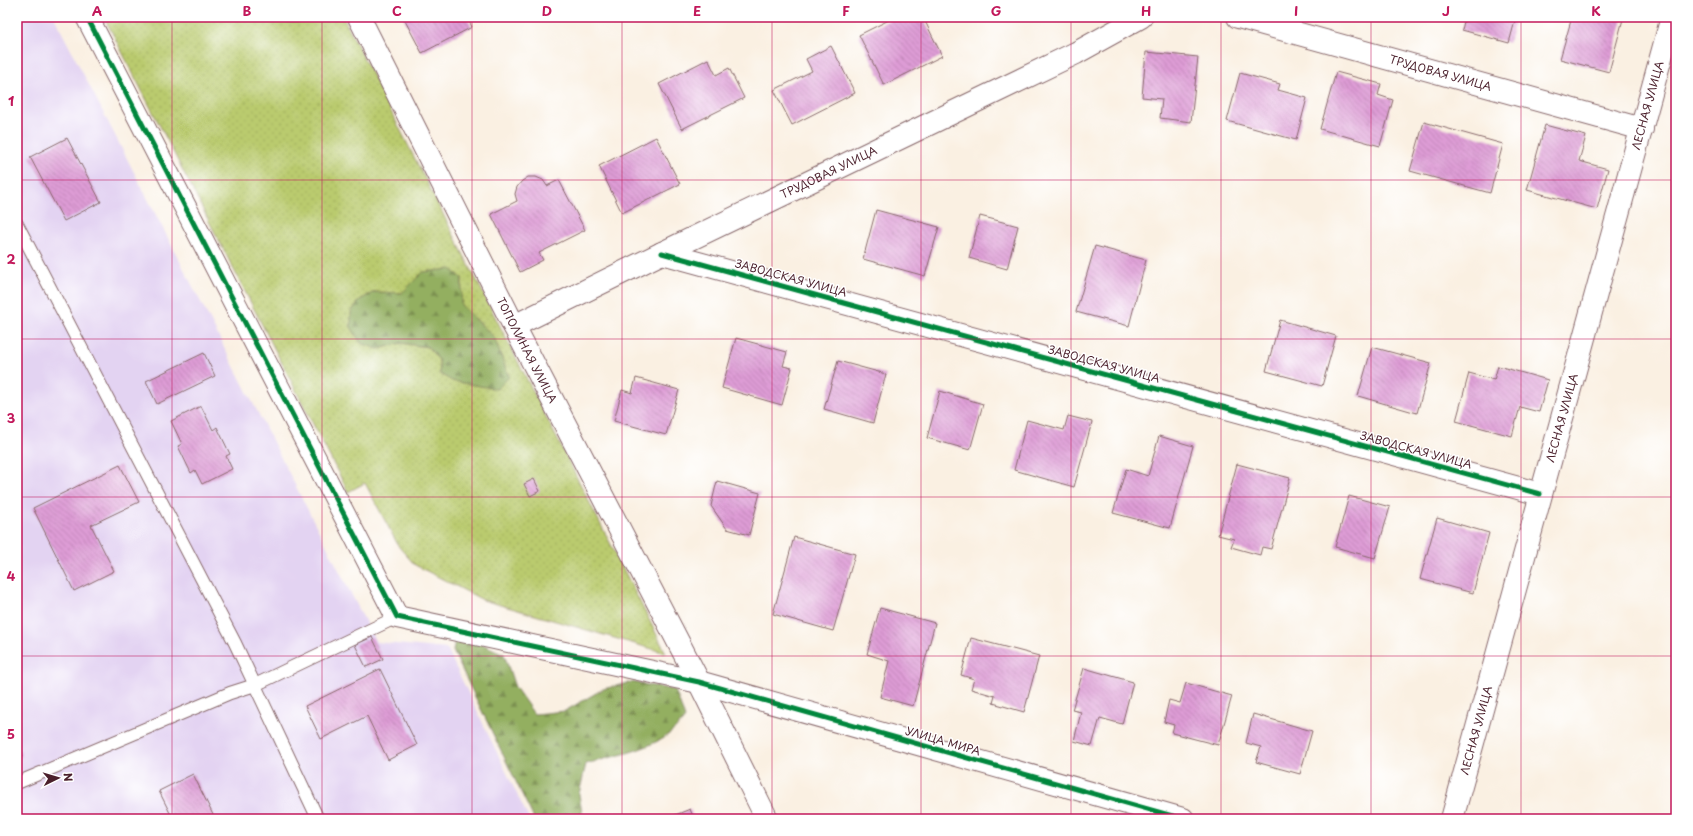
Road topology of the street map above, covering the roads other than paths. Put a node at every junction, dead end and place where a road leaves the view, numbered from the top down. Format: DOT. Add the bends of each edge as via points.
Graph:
graph roads {
  1 [pos="87,17"];
  2 [pos="359,17"];
  3 [pos="1141,17"];
  4 [pos="1238,17"];
  5 [pos="1672,17"];
  6 [pos="1642,129"];
  7 [pos="17,224"];
  8 [pos="662,253"];
  9 [pos="514,326"];
  10 [pos="1540,494"];
  11 [pos="397,617"];
  12 [pos="698,682"];
  13 [pos="255,686"];
  14 [pos="17,783"];
  15 [pos="318,819"];
  16 [pos="767,819"];
  17 [pos="1183,819"];
  18 [pos="1452,819"];
  1 -- 11 [label="street"];
  2 -- 9 [label="street, ТОПОЛИНАЯ УЛИЦА"];
  3 -- 8 [label="street, ТРУДОВАЯ УЛИЦА" via="1069,57"];
  4 -- 6 [label="street, ТРУДОВАЯ УЛИЦА"];
  5 -- 6 [label="street, ЛЕСНАЯ УЛИЦА"];
  6 -- 10 [label="street, ЛЕСНАЯ УЛИЦА"];
  7 -- 13 [label="lane"];
  8 -- 9 [label="street, ТРУДОВАЯ УЛИЦА"];
  8 -- 10 [label="street, ЗАВОДСКАЯ УЛИЦА"];
  9 -- 12 [label="street, ТОПОЛИНАЯ УЛИЦА"];
  10 -- 18 [label="street, ЛЕСНАЯ УЛИЦА"];
  11 -- 12 [label="street, УЛИЦА МИРА"];
  11 -- 13 [label="lane"];
  12 -- 16 [label="street, ТОПОЛИНАЯ УЛИЦА"];
  12 -- 17 [label="street, УЛИЦА МИРА"];
  13 -- 14 [label="lane" via="230,693"];
  13 -- 15 [label="lane"];
}
